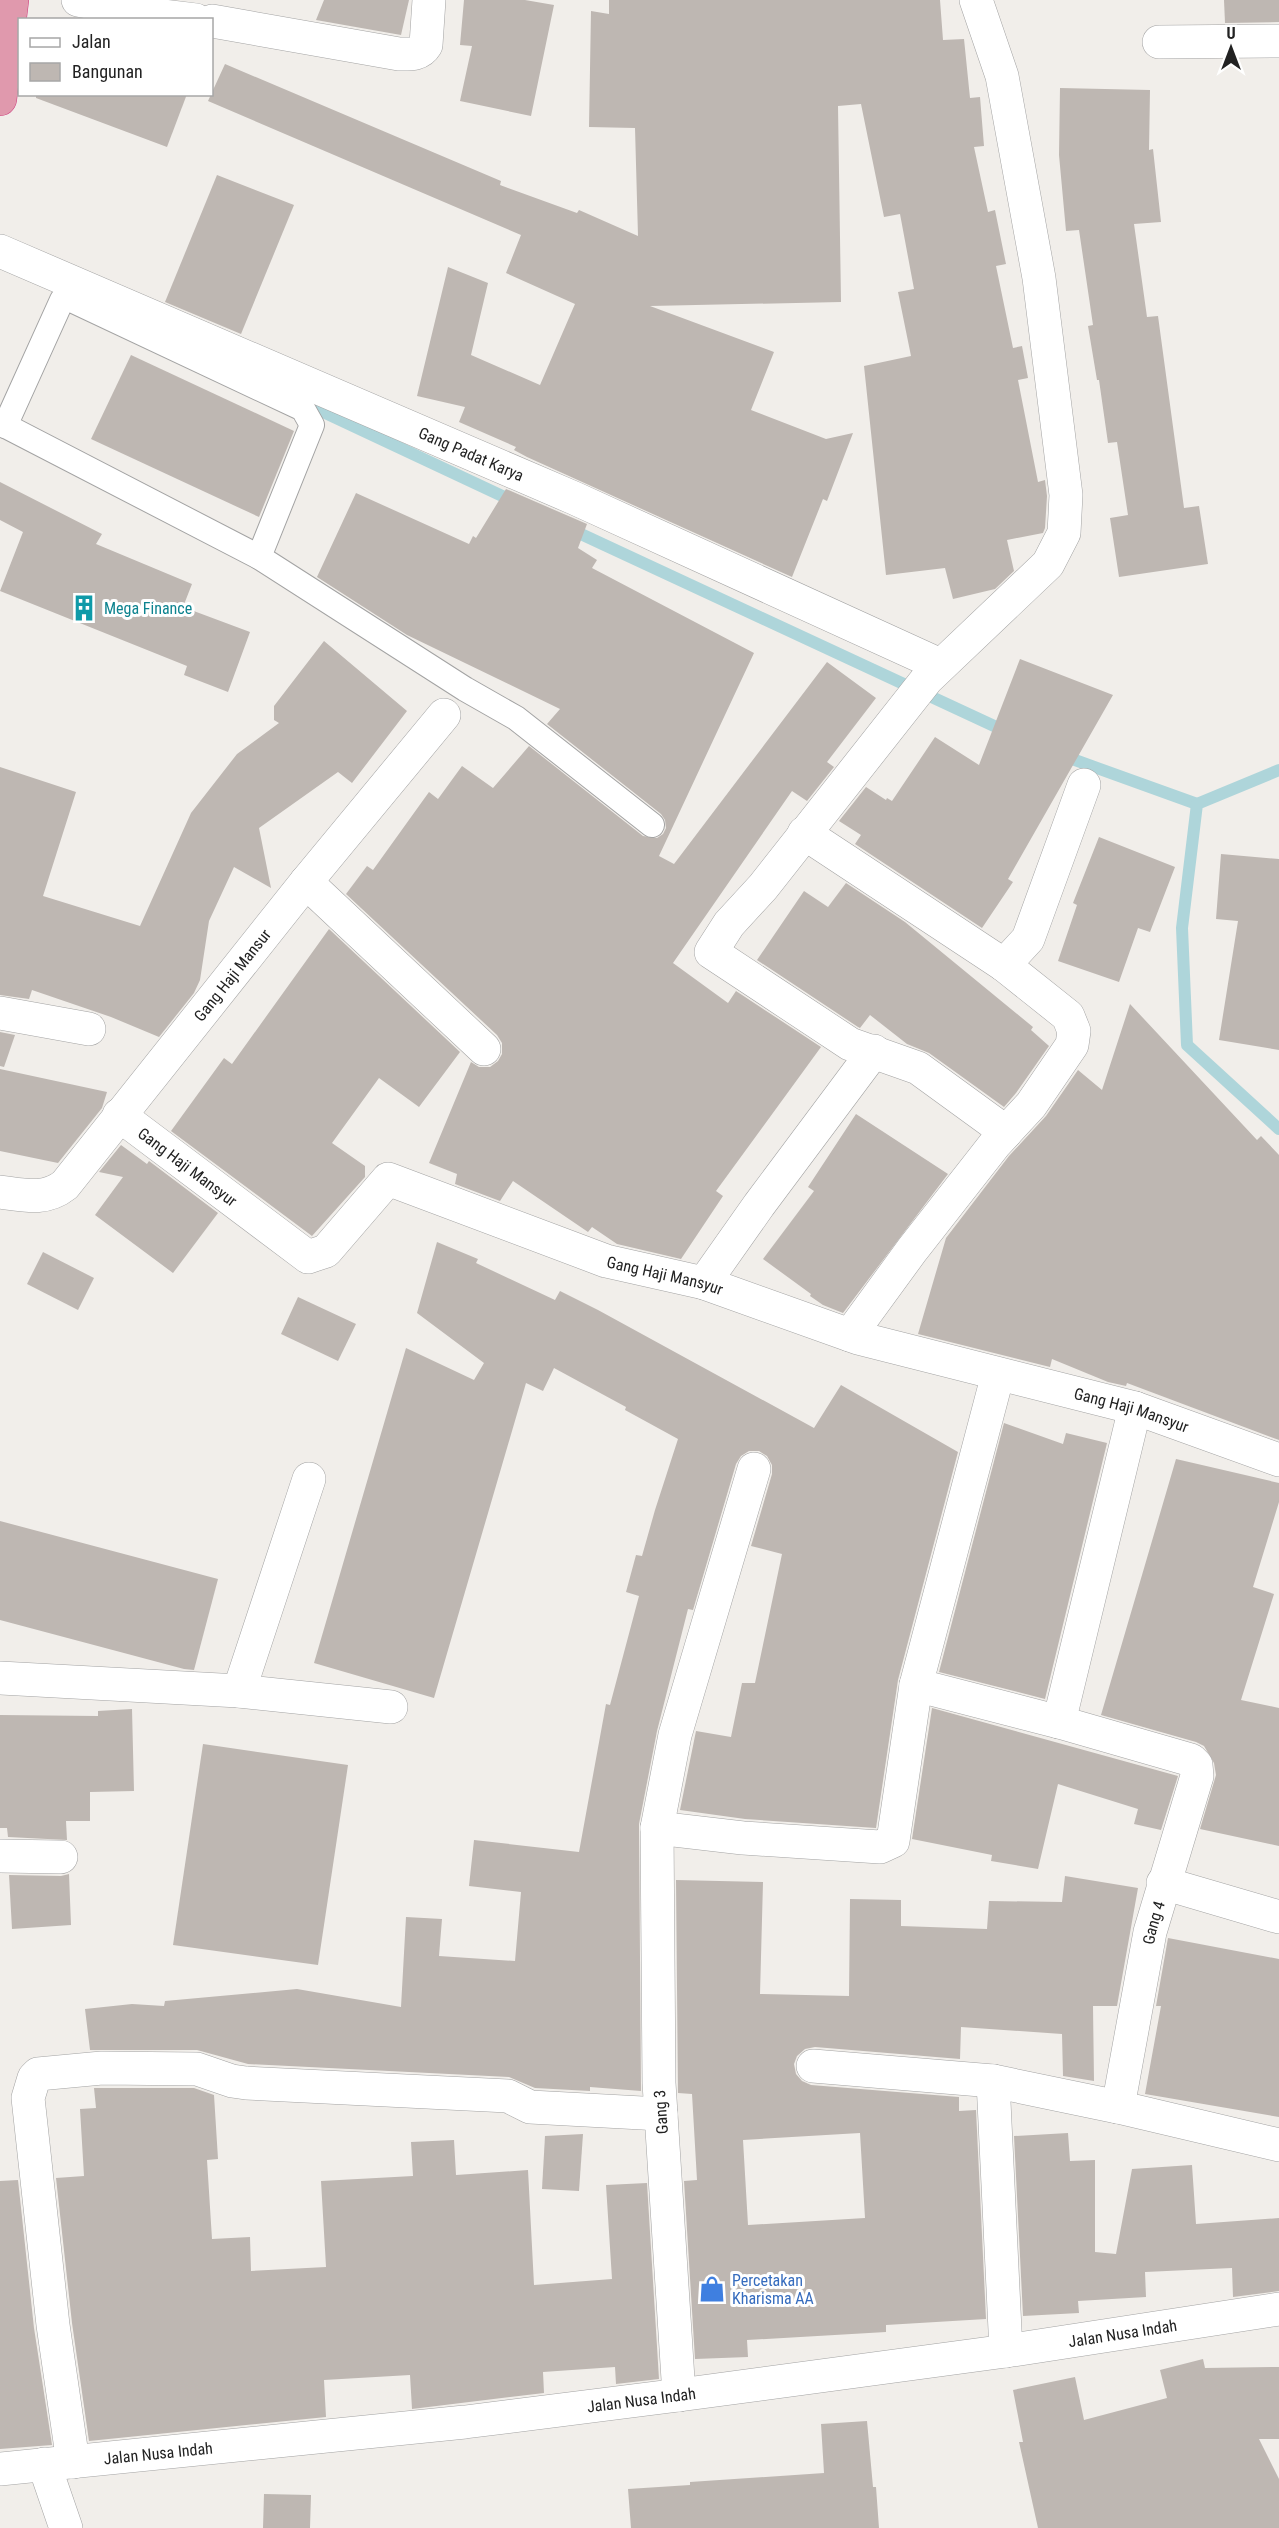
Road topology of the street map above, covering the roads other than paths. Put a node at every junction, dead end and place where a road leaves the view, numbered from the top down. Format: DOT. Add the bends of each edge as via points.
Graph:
graph roads {
  1 [pos="12,0"];
  2 [pos="78,0"];
  3 [pos="429,0"];
  4 [pos="976,0"];
  5 [pos="180,18"];
  6 [pos="213,21"];
  7 [pos="1279,41"];
  8 [pos="1159,42"];
  9 [pos="0,99"];
  10 [pos="0,251"];
  11 [pos="2,424"];
  12 [pos="259,557"];
  13 [pos="926,681"];
  14 [pos="444,715"];
  15 [pos="1083,785"];
  16 [pos="652,825"];
  17 [pos="804,832"];
  18 [pos="306,882"];
  19 [pos="1004,965"];
  20 [pos="0,1013"];
  21 [pos="89,1029"];
  22 [pos="484,1049"];
  23 [pos="874,1051"];
  24 [pos="119,1115"];
  25 [pos="1006,1132"];
  26 [pos="0,1192"];
  27 [pos="704,1282"];
  28 [pos="850,1335"];
  29 [pos="998,1374"];
  30 [pos="1135,1408"];
  31 [pos="1279,1460"];
  32 [pos="754,1468"];
  33 [pos="309,1479"];
  34 [pos="0,1678"];
  35 [pos="915,1685"];
  36 [pos="239,1692"];
  37 [pos="391,1707"];
  38 [pos="1057,1721"];
  39 [pos="657,1828"];
  40 [pos="0,1856"];
  41 [pos="61,1857"];
  42 [pos="1163,1883"];
  43 [pos="1279,1917"];
  44 [pos="813,2066"];
  45 [pos="993,2081"];
  46 [pos="1118,2107"];
  47 [pos="661,2114"];
  48 [pos="1279,2145"];
  49 [pos="1279,2309"];
  50 [pos="1006,2351"];
  51 [pos="679,2395"];
  52 [pos="58,2463"];
  53 [pos="0,2469"];
  54 [pos="66,2528"];
  1 -- 9 [label="highway"];
  2 -- 5 [label="street"];
  3 -- 6 [label="street" via="426,45 416,54"];
  4 -- 13 [label="street" via="1002,76 1040,278 1066,517 1058,547 1048,564"];
  7 -- 8 [label="street"];
  10 -- 13 [label="street, Gang Padat Karya" via="574,498"];
  11 -- 12 [label="lane"];
  11 -- 12 [label="lane" via="62,300 67,298 303,408 312,425"];
  12 -- 16 [label="lane" via="516,718"];
  13 -- 17 [label="street"];
  14 -- 18 [label="street, Gang Haji Mansur"];
  15 -- 19 [label="street" via="1028,939"];
  17 -- 19 [label="street"];
  17 -- 23 [label="street" via="711,952 850,1044"];
  18 -- 22 [label="street"];
  18 -- 24 [label="street, Gang Haji Mansur"];
  19 -- 25 [label="street" via="1060,1008 1074,1031 1072,1045 1031,1105"];
  20 -- 21 [label="street"];
  23 -- 25 [label="street" via="918,1068"];
  23 -- 27 [label="street"];
  24 -- 26 [label="street, Gang Haji Mansur" via="59,1190 40,1196"];
  24 -- 27 [label="street, Gang Haji Mansyur" via="308,1257 326,1251 388,1179 606,1261"];
  25 -- 28 [label="street"];
  27 -- 28 [label="street, Gang Haji Mansyur"];
  28 -- 29 [label="street, Gang Haji Mansyur"];
  29 -- 30 [label="street, Gang Haji Mansyur"];
  29 -- 35 [label="street"];
  30 -- 31 [label="street, Gang Haji Mansyur"];
  30 -- 38 [label="street"];
  32 -- 39 [label="street, Gang 3" via="675,1735"];
  33 -- 36 [label="street"];
  34 -- 36 [label="street"];
  35 -- 38 [label="street"];
  35 -- 39 [label="street" via="896,1828 889,1845 743,1838"];
  36 -- 37 [label="street"];
  38 -- 42 [label="street, Gang 4" via="1191,1760 1196,1765 1197,1776"];
  39 -- 47 [label="street, Gang 3"];
  40 -- 41 [label="street"];
  42 -- 43 [label="street"];
  42 -- 46 [label="street, Gang 4" via="1150,1932"];
  44 -- 45 [label="street"];
  45 -- 46 [label="street"];
  45 -- 50 [label="street"];
  46 -- 48 [label="street"];
  47 -- 51 [label="street, Gang 3"];
  47 -- 52 [label="street" via="530,2107 508,2096 246,2083 197,2069 102,2068 38,2074 28,2098 53,2325"];
  49 -- 50 [label="street, Jalan Nusa Indah"];
  50 -- 51 [label="street, Jalan Nusa Indah"];
  51 -- 52 [label="street, Jalan Nusa Indah" via="465,2422"];
  52 -- 53 [label="street, Jalan Nusa Indah"];
  52 -- 54 [label="street"];
}
